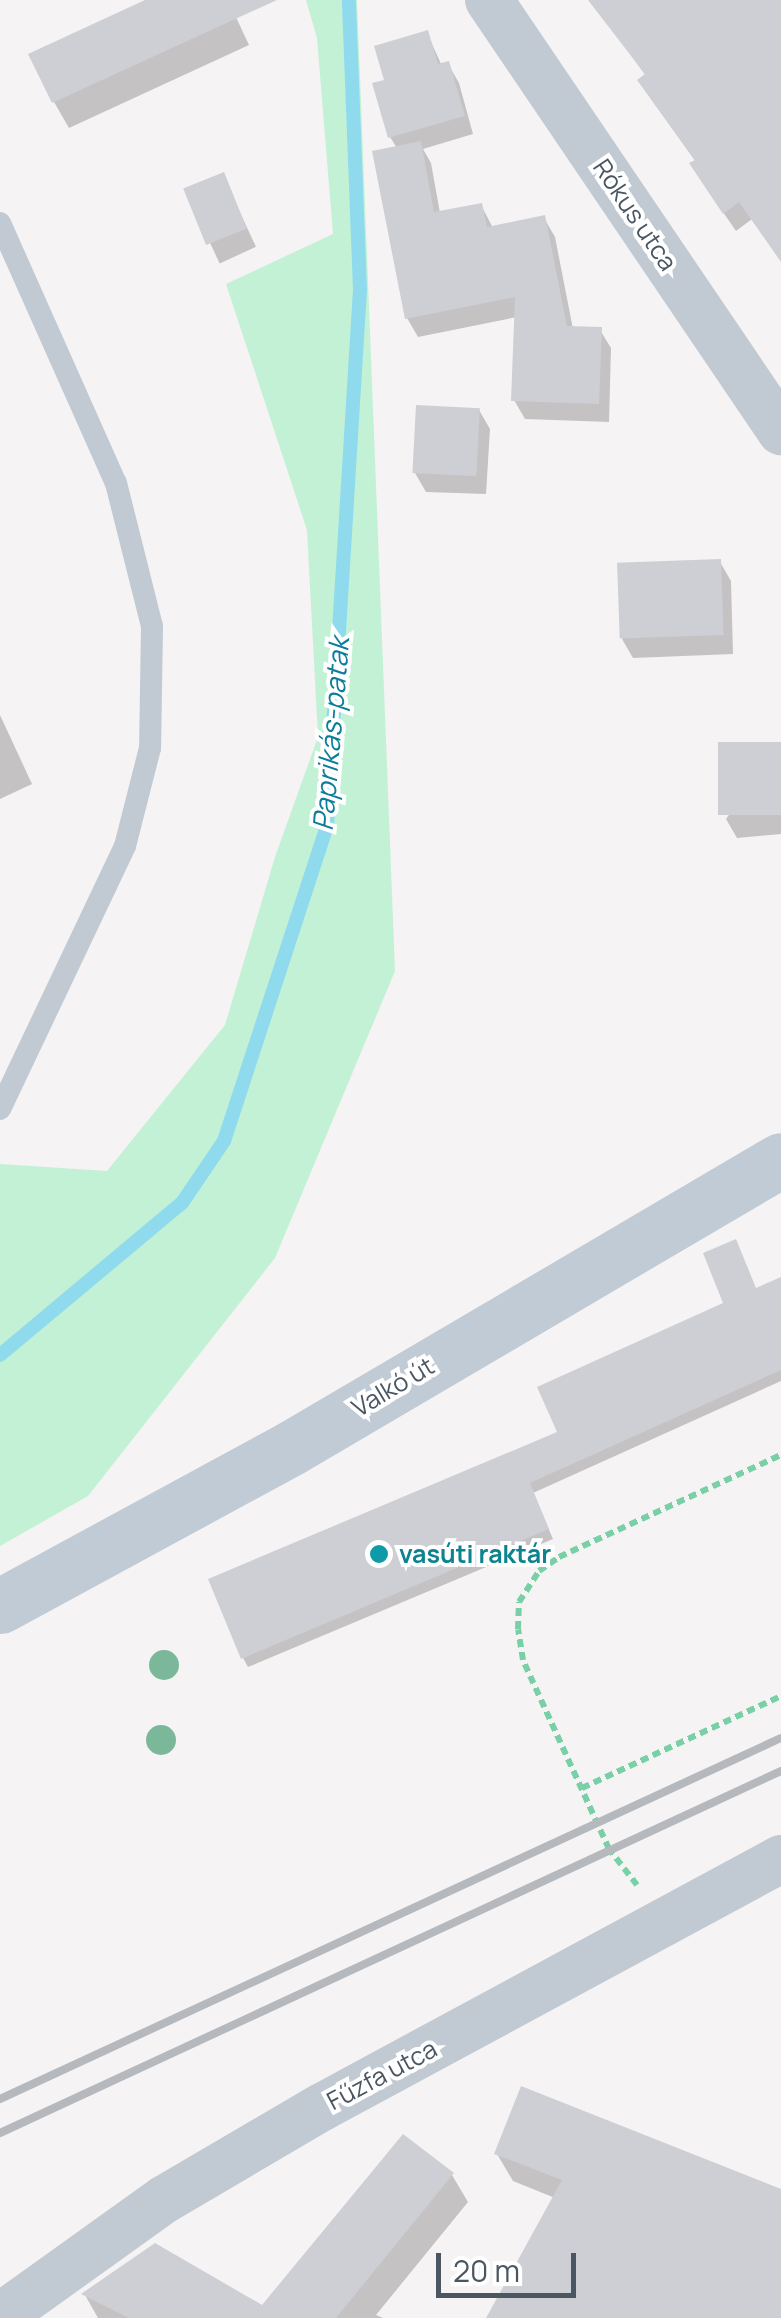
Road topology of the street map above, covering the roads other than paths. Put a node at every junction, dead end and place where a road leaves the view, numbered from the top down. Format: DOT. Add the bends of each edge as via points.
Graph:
graph roads {
  1 [pos="489,0"];
  2 [pos="0,223"];
  3 [pos="781,431"];
  4 [pos="0,1109"];
  5 [pos="781,1160"];
  6 [pos="0,1606"];
  7 [pos="781,1859"];
  8 [pos="0,2317"];
  1 -- 3 [label="street, Rókus utca"];
  2 -- 4 [label="lane" via="116,483 152,626 150,748 125,846"];
  5 -- 6 [label="street, Valkó út" via="291,1448"];
  7 -- 8 [label="street, Fűzfa utca" via="322,2107 165,2200"];
}
